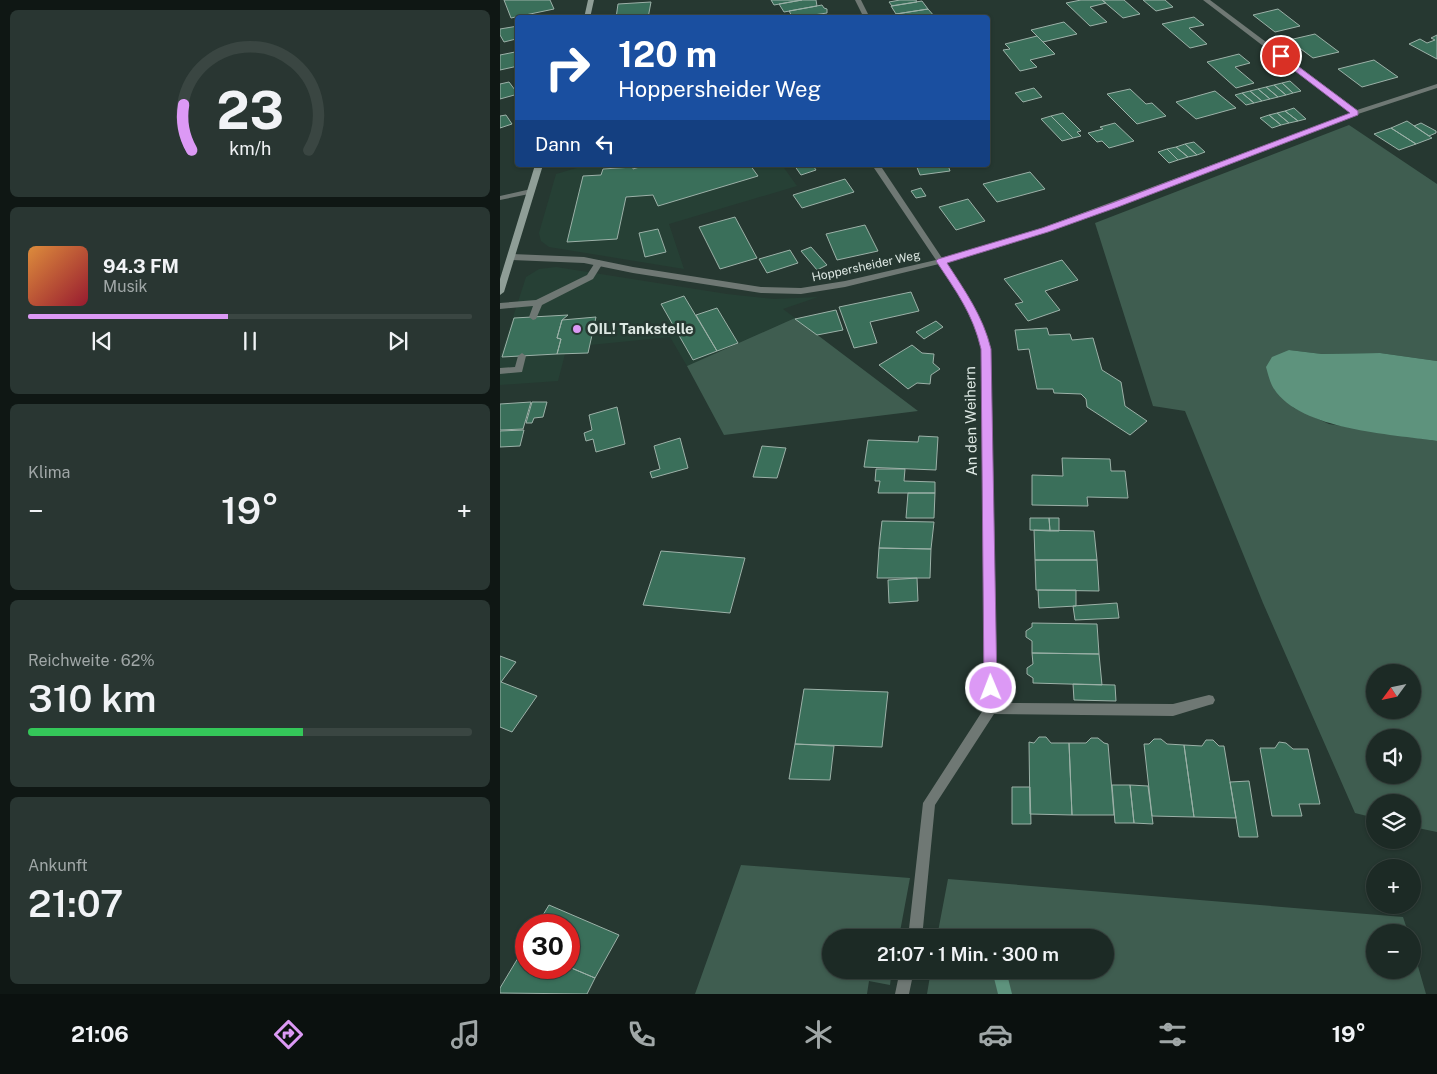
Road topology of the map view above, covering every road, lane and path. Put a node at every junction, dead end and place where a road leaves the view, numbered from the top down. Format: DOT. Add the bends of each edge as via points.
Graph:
graph roads {
  1 [pos="591,0"];
  2 [pos="858,0"];
  3 [pos="1206,0"];
  4 [pos="588,15"];
  5 [pos="866,15"];
  6 [pos="1437,86"];
  7 [pos="1356,113"];
  8 [pos="538,167"];
  9 [pos="877,167"];
  10 [pos="530,191"];
  11 [pos="500,198"];
  12 [pos="512,257"];
  13 [pos="941,261"];
  14 [pos="599,263"];
  15 [pos="500,292"];
  16 [pos="538,303"];
  17 [pos="500,306"];
  18 [pos="534,317"];
  19 [pos="522,356"];
  20 [pos="500,371"];
  21 [pos="1209,700"];
  22 [pos="991,708"];
  23 [pos="916,929"];
  24 [pos="906,979"];
  25 [pos="902,994"];
  1 -- 4 [label="main road"];
  2 -- 5 [label="street"];
  3 -- 7 [label="street"];
  6 -- 7 [label="street, Hoppersheider Weg"];
  7 -- 13 [label="street, Hoppersheider Weg" via="1045,230"];
  8 -- 10 [label="main road"];
  9 -- 13 [label="street, An den Weihern"];
  10 -- 11 [label="street"];
  10 -- 12 [label="main road"];
  12 -- 14 [label="street, Hoppersheider Weg"];
  12 -- 15 [label="main road"];
  13 -- 14 [label="street, Hoppersheider Weg" via="801,291 761,290 702,282"];
  13 -- 22 [label="street, An den Weihern" via="968,302 981,328 986,349"];
  14 -- 16 [label="street" via="590,277"];
  16 -- 17 [label="street"];
  16 -- 18 [label="street"];
  19 -- 20 [label="street" via="519,370"];
  21 -- 22 [label="street" via="1173,710"];
  22 -- 23 [label="street" via="929,804"];
  24 -- 25 [label="street"];
}
